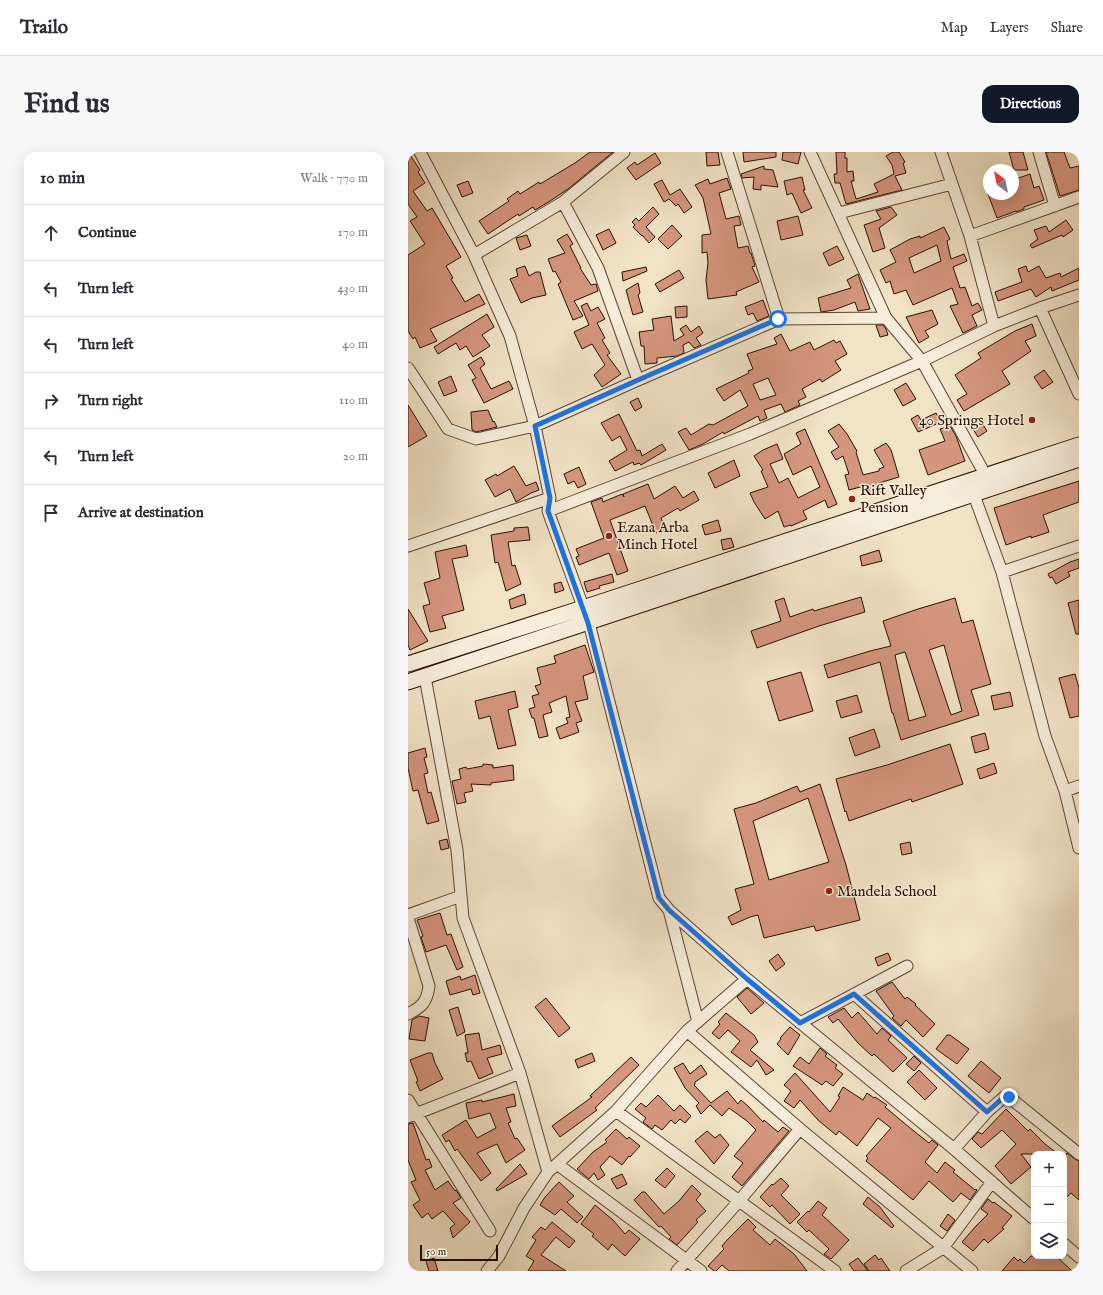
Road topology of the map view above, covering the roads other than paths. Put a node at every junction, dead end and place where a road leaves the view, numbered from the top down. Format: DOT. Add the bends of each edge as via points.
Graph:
graph roads {
  1 [pos="420,152"];
  2 [pos="624,152"];
  3 [pos="727,152"];
  4 [pos="810,152"];
  5 [pos="941,152"];
  6 [pos="1039,152"];
  7 [pos="952,184"];
  8 [pos="1079,197"];
  9 [pos="563,202"];
  10 [pos="1055,206"];
  11 [pos="839,213"];
  12 [pos="970,236"];
  13 [pos="474,255"];
  14 [pos="1079,294"];
  15 [pos="1040,308"];
  16 [pos="886,318"];
  17 [pos="778,319"];
  18 [pos="994,326"];
  19 [pos="922,361"];
  20 [pos="408,368"];
  21 [pos="638,380"];
  22 [pos="1079,394"];
  23 [pos="535,426"];
  24 [pos="1079,445"];
  25 [pos="1079,459"];
  26 [pos="986,476"];
  27 [pos="974,495"];
  28 [pos="550,498"];
  29 [pos="548,511"];
  30 [pos="408,546"];
  31 [pos="1079,546"];
  32 [pos="1002,572"];
  33 [pos="584,608"];
  34 [pos="588,623"];
  35 [pos="408,664"];
  36 [pos="425,677"];
  37 [pos="408,682"];
  38 [pos="1079,786"];
  39 [pos="1065,791"];
  40 [pos="1079,848"];
  41 [pos="461,896"];
  42 [pos="669,910"];
  43 [pos="408,916"];
  44 [pos="907,966"];
  45 [pos="747,979"];
  46 [pos="854,994"];
  47 [pos="408,1014"];
  48 [pos="698,1022"];
  49 [pos="800,1023"];
  50 [pos="687,1031"];
  51 [pos="520,1073"];
  52 [pos="408,1100"];
  53 [pos="616,1111"];
  54 [pos="987,1112"];
  55 [pos="413,1115"];
  56 [pos="800,1129"];
  57 [pos="954,1149"];
  58 [pos="1079,1154"];
  59 [pos="558,1164"];
  60 [pos="548,1172"];
  61 [pos="992,1182"];
  62 [pos="739,1201"];
  63 [pos="1031,1216"];
  64 [pos="490,1231"];
  65 [pos="1067,1247"];
  66 [pos="944,1248"];
  67 [pos="1079,1257"];
  68 [pos="686,1260"];
  69 [pos="487,1271"];
  70 [pos="677,1271"];
  71 [pos="701,1271"];
  72 [pos="834,1271"];
  73 [pos="906,1271"];
  74 [pos="972,1271"];
  1 -- 13 [label="street"];
  2 -- 9 [label="street"];
  3 -- 17 [label="street"];
  4 -- 11 [label="street"];
  5 -- 7 [label="street"];
  6 -- 10 [label="street"];
  7 -- 11 [label="street"];
  7 -- 12 [label="street"];
  8 -- 10 [label="street"];
  9 -- 13 [label="street"];
  9 -- 21 [label="street" via="598,268"];
  10 -- 12 [label="street"];
  11 -- 16 [label="street"];
  12 -- 18 [label="street"];
  13 -- 23 [label="street" via="510,336"];
  14 -- 15 [label="street"];
  15 -- 18 [label="street"];
  15 -- 22 [label="street"];
  16 -- 17 [label="street"];
  16 -- 19 [label="street"];
  17 -- 21 [label="street"];
  18 -- 19 [label="street"];
  19 -- 26 [label="street"];
  19 -- 29 [label="street" via="750,434"];
  20 -- 23 [label="street" via="448,430 476,439"];
  21 -- 23 [label="street"];
  23 -- 28 [label="street"];
  24 -- 26 [label="street"];
  25 -- 27 [label="street"];
  26 -- 33 [label="street"];
  27 -- 32 [label="street"];
  27 -- 34 [label="street"];
  28 -- 29 [label="street"];
  28 -- 30 [label="street"];
  29 -- 33 [label="street"];
  31 -- 32 [label="street"];
  32 -- 39 [label="street" via="1045,736"];
  33 -- 34 [label="street"];
  33 -- 35 [label="street"];
  34 -- 36 [label="street"];
  34 -- 42 [label="street" via="659,898"];
  36 -- 37 [label="street"];
  36 -- 41 [label="street" via="457,850"];
  38 -- 39 [label="street"];
  39 -- 40 [label="street"];
  41 -- 43 [label="street"];
  41 -- 51 [label="street" via="463,918"];
  42 -- 45 [label="street"];
  42 -- 48 [label="street"];
  43 -- 47 [label="street" via="428,994 423,1005"];
  44 -- 46 [label="street"];
  45 -- 48 [label="street"];
  45 -- 49 [label="street"];
  46 -- 49 [label="street"];
  46 -- 54 [label="street"];
  48 -- 50 [label="street"];
  49 -- 57 [label="street"];
  50 -- 53 [label="street"];
  50 -- 56 [label="street"];
  51 -- 55 [label="street"];
  51 -- 60 [label="street"];
  52 -- 55 [label="street"];
  53 -- 59 [label="street"];
  53 -- 62 [label="street"];
  54 -- 57 [label="street"];
  54 -- 58 [label="street" via="1004,1097 1009,1097"];
  55 -- 64 [label="street"];
  56 -- 62 [label="street"];
  56 -- 66 [label="street"];
  57 -- 61 [label="street"];
  59 -- 60 [label="street"];
  59 -- 68 [label="street"];
  60 -- 69 [label="street" via="524,1208 499,1256"];
  61 -- 63 [label="street"];
  61 -- 66 [label="street"];
  62 -- 68 [label="street"];
  62 -- 72 [label="street"];
  65 -- 67 [label="street"];
  66 -- 73 [label="street"];
  66 -- 74 [label="street"];
  68 -- 70 [label="street"];
  68 -- 71 [label="street"];
}
